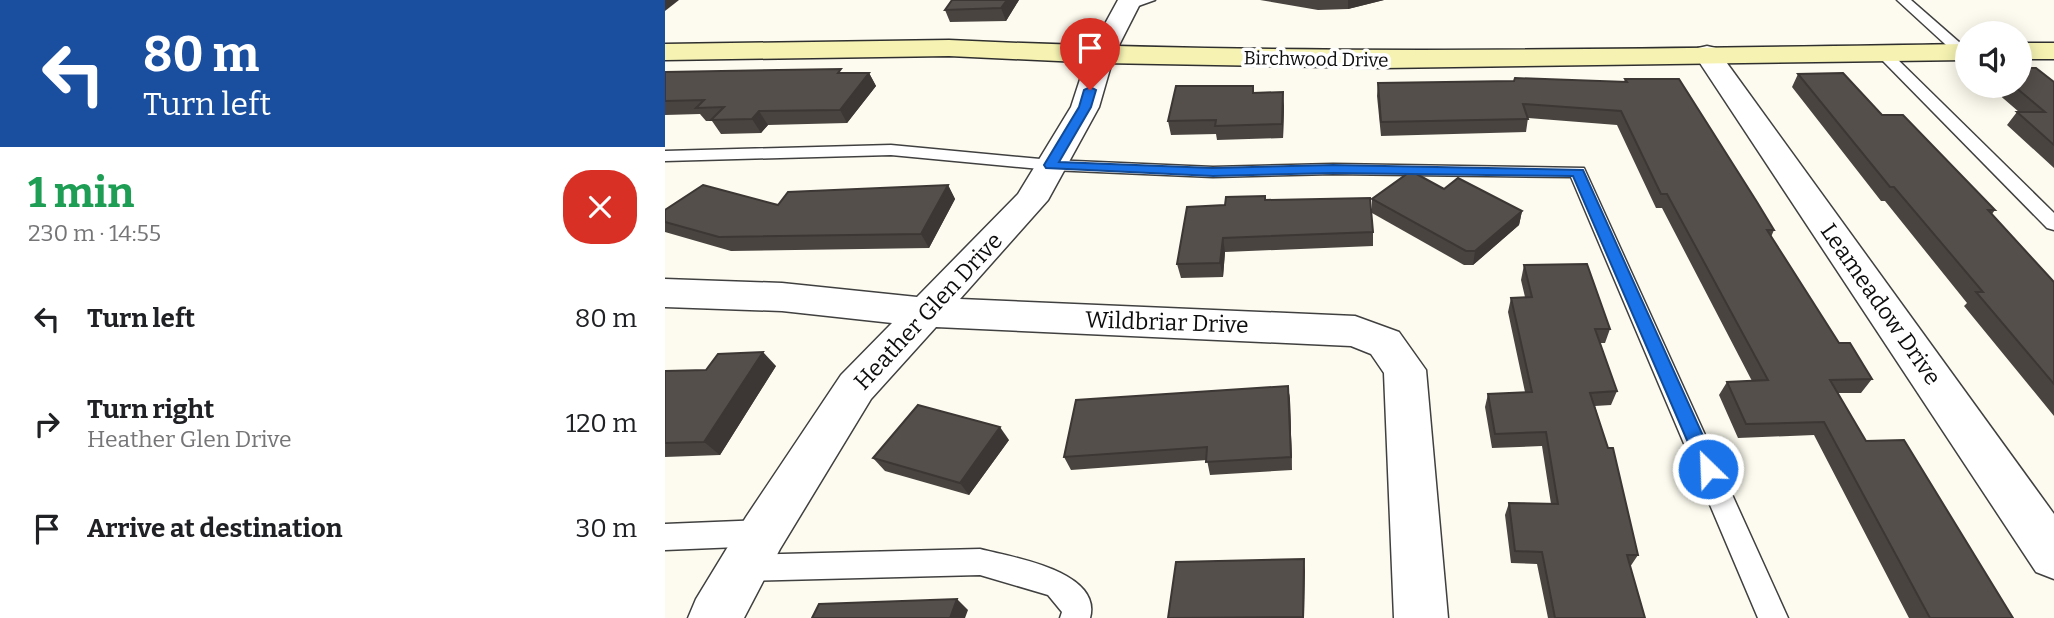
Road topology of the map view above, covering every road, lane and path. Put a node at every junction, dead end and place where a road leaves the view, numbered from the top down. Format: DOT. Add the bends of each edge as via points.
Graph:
graph roads {
  1 [pos="1903,0"];
  2 [pos="1135,2"];
  3 [pos="1955,44"];
  4 [pos="2032,51"];
  5 [pos="2054,51"];
  6 [pos="665,52"];
  7 [pos="1955,52"];
  8 [pos="1707,54"];
  9 [pos="1884,54"];
  10 [pos="1101,55"];
  11 [pos="665,156"];
  12 [pos="1051,165"];
  13 [pos="2054,223"];
  14 [pos="665,293"];
  15 [pos="925,312"];
  16 [pos="763,533"];
  17 [pos="665,537"];
  18 [pos="2054,555"];
  19 [pos="744,568"];
  20 [pos="715,618"];
  21 [pos="1075,618"];
  22 [pos="1421,618"];
  23 [pos="1773,618"];
  1 -- 3 [label="lane"];
  2 -- 10 [label="street, Heather Glen Drive"];
  4 -- 5 [label="street"];
  6 -- 10 [label="street, Birchwood Drive" via="949,48"];
  7 -- 9 [label="street, Birchwood Drive"];
  8 -- 9 [label="street, Birchwood Drive"];
  8 -- 10 [label="street, Birchwood Drive" via="1383,60"];
  8 -- 18 [label="street, Leameadow Drive"];
  9 -- 13 [label="lane"];
  10 -- 12 [label="street, Heather Glen Drive" via="1085,107"];
  11 -- 12 [label="lane" via="891,150"];
  12 -- 15 [label="street, Heather Glen Drive" via="1031,200"];
  12 -- 23 [label="lane" via="1213,172 1578,172"];
  14 -- 15 [label="street, Wildbriar Drive" via="782,297"];
  15 -- 16 [label="street, Heather Glen Drive" via="856,387"];
  15 -- 22 [label="street, Wildbriar Drive" via="1297,327 1355,331 1385,343 1405,370"];
  16 -- 17 [label="lane"];
  16 -- 19 [label="street, Heather Glen Drive"];
  19 -- 20 [label="street, Heather Glen Drive"];
  19 -- 21 [label="lane" via="980,562 1057,584 1077,608"];
}
